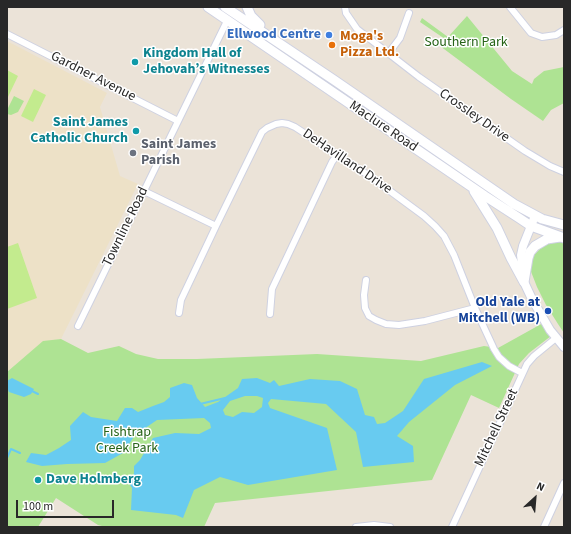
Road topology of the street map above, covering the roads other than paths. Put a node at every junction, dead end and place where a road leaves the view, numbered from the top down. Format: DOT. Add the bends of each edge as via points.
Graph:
graph roads {
  1 [pos="208,7"];
  2 [pos="247,7"];
  3 [pos="345,7"];
  4 [pos="510,7"];
  5 [pos="231,9"];
  6 [pos="409,13"];
  7 [pos="227,21"];
  8 [pos="564,30"];
  9 [pos="7,34"];
  10 [pos="272,39"];
  11 [pos="388,54"];
  12 [pos="178,121"];
  13 [pos="337,155"];
  14 [pos="564,172"];
  15 [pos="471,186"];
  16 [pos="144,191"];
  17 [pos="535,216"];
  18 [pos="216,226"];
  19 [pos="531,226"];
  20 [pos="564,226"];
  21 [pos="563,238"];
  22 [pos="366,280"];
  23 [pos="524,282"];
  24 [pos="475,308"];
  25 [pos="179,313"];
  26 [pos="270,314"];
  27 [pos="78,326"];
  28 [pos="556,338"];
  29 [pos="564,347"];
  30 [pos="522,373"];
  31 [pos="564,483"];
  32 [pos="356,527"];
  33 [pos="390,527"];
  34 [pos="452,527"];
  35 [pos="544,527"];
  1 -- 7 [label="main road, Maclure Road"];
  2 -- 10 [label="main road" via="254,20 269,31"];
  3 -- 11 [label="street, Crossley Drive" via="357,29"];
  4 -- 8 [label="street" via="531,33 542,37 556,36"];
  5 -- 7 [label="street, Townline Road"];
  5 -- 10 [label="main road, Maclure Road"];
  6 -- 11 [label="street" via="400,38"];
  7 -- 12 [label="street, Townline Road"];
  7 -- 15 [label="main road, Maclure Road"];
  9 -- 12 [label="street, Gardner Avenue"];
  10 -- 17 [label="main road, Maclure Road"];
  11 -- 14 [label="street, Crossley Drive" via="525,151"];
  12 -- 16 [label="street, Townline Road"];
  13 -- 18 [label="street, DeHavilland Drive" via="288,124 276,124 266,128"];
  13 -- 24 [label="street, DeHavilland Drive" via="371,177 435,226 452,251"];
  13 -- 26 [label="street" via="272,289"];
  15 -- 19 [label="main road, Maclure Road"];
  15 -- 23 [label="main road" via="497,228"];
  16 -- 18 [label="street"];
  16 -- 27 [label="street, Townline Road"];
  17 -- 19 [label="street"];
  17 -- 20 [label="main road, Maclure Road"];
  18 -- 25 [label="street" via="181,300"];
  19 -- 21 [label="main road, Maclure Road"];
  19 -- 23 [label="street" via="521,255"];
  21 -- 23 [label="main road" via="547,239 535,246 528,258"];
  22 -- 24 [label="street" via="365,308 369,316 386,324 425,321"];
  23 -- 28 [label="street"];
  24 -- 30 [label="street, DeHavilland Drive" via="499,357"];
  28 -- 29 [label="street"];
  28 -- 30 [label="street, Mitchell Street" via="534,356"];
  30 -- 34 [label="street, Mitchell Street"];
  31 -- 35 [label="street"];
  32 -- 33 [label="street"];
}
